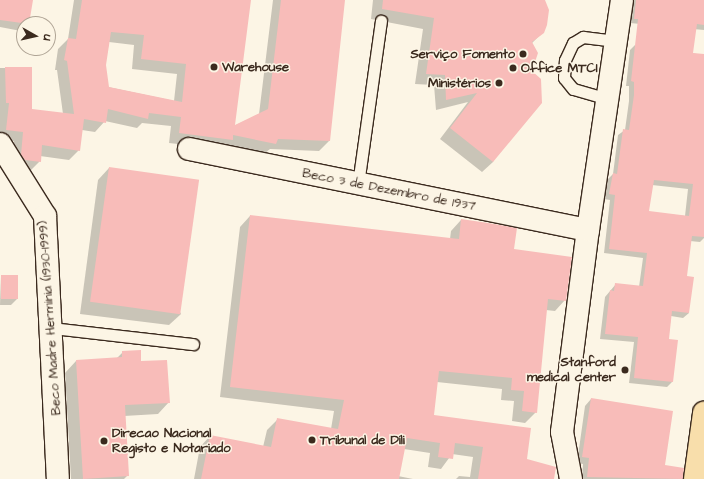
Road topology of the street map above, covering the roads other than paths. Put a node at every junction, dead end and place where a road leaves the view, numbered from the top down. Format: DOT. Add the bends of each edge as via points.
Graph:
graph roads {
  1 [pos="622,0"];
  2 [pos="381,21"];
  3 [pos="616,41"];
  4 [pos="608,98"];
  5 [pos="0,144"];
  6 [pos="189,149"];
  7 [pos="358,184"];
  8 [pos="588,230"];
  9 [pos="52,328"];
  10 [pos="194,344"];
  11 [pos="704,412"];
  12 [pos="58,479"];
  13 [pos="571,479"];
  14 [pos="695,479"];
  1 -- 3 [label="street"];
  2 -- 7 [label="lane"];
  3 -- 4 [label="street"];
  3 -- 4 [label="lane" via="583,37 572,43 566,60 564,78 573,89"];
  4 -- 8 [label="street"];
  5 -- 9 [label="street, Beco Madre Herminia (1930-1999)" via="45,216"];
  6 -- 7 [label="street, Beco 3 de Dezembro de 1937"];
  7 -- 8 [label="street, Beco 3 de Dezembro de 1937"];
  8 -- 13 [label="street" via="562,432"];
  9 -- 10 [label="lane"];
  9 -- 12 [label="street, Beco Madre Herminia (1930-1999)"];
  11 -- 14 [label="main road"];
}
